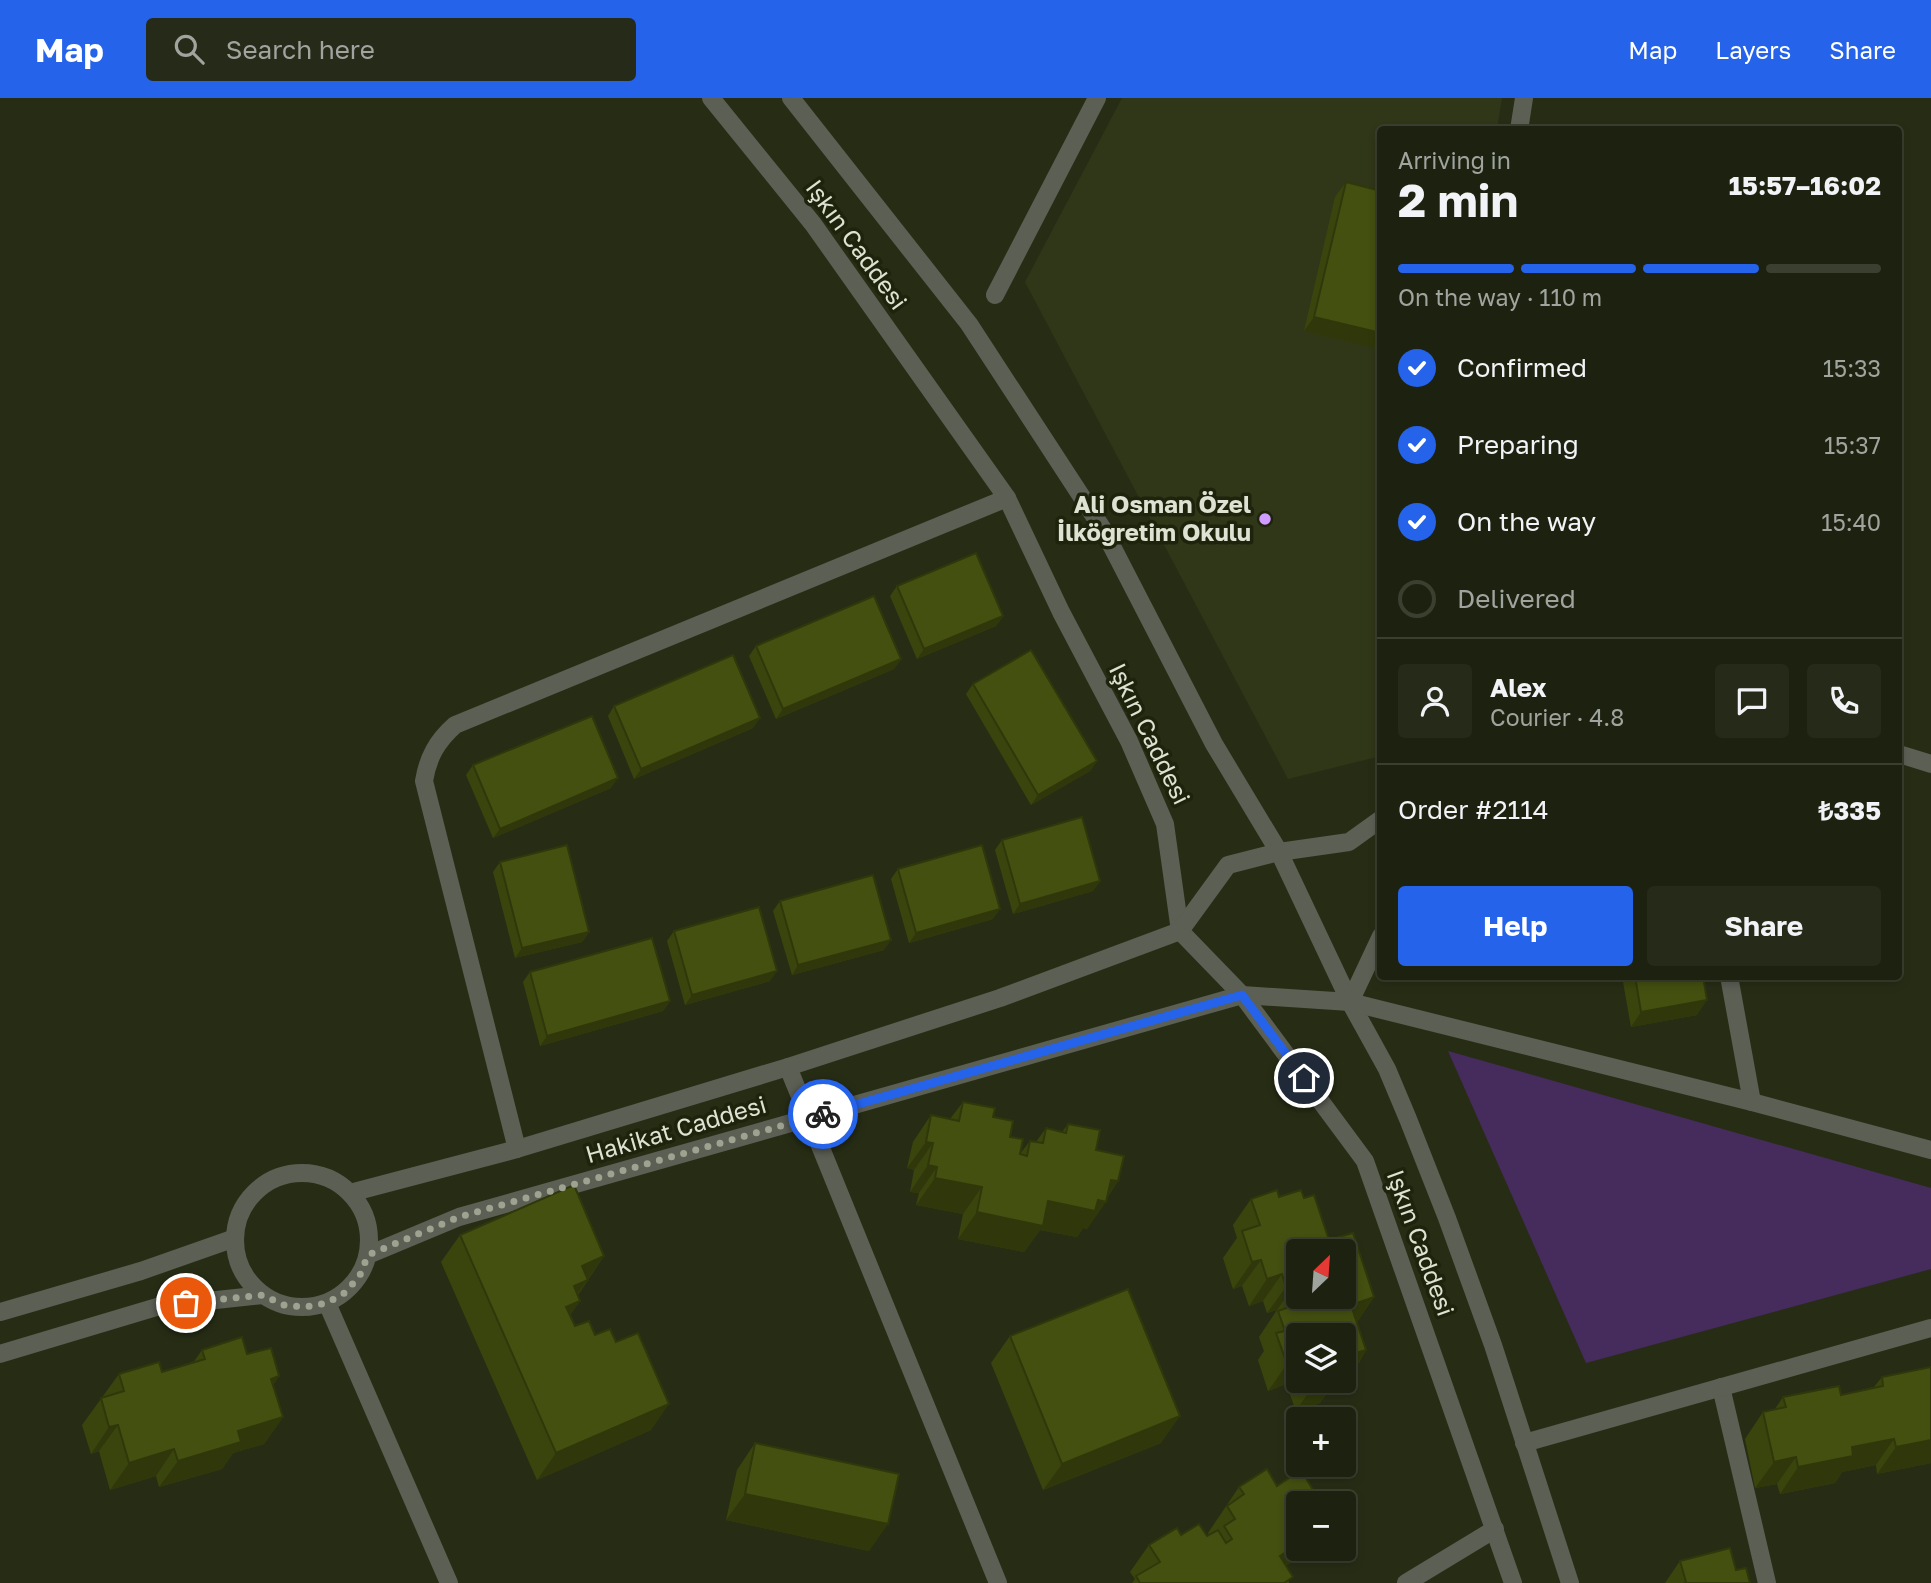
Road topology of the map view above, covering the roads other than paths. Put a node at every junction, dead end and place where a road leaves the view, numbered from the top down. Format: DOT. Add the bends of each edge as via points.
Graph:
graph roads {
  1 [pos="711,98"];
  2 [pos="791,98"];
  3 [pos="1097,98"];
  4 [pos="1524,98"];
  5 [pos="1520,126"];
  6 [pos="995,295"];
  7 [pos="1007,498"];
  8 [pos="1902,755"];
  9 [pos="1931,764"];
  10 [pos="1377,822"];
  11 [pos="1279,852"];
  12 [pos="1180,931"];
  13 [pos="1377,945"];
  14 [pos="1730,980"];
  15 [pos="1242,995"];
  16 [pos="1350,1002"];
  17 [pos="788,1067"];
  18 [pos="1752,1102"];
  19 [pos="808,1118"];
  20 [pos="517,1149"];
  21 [pos="1931,1150"];
  22 [pos="350,1193"];
  23 [pos="235,1238"];
  24 [pos="368,1255"];
  25 [pos="263,1295"];
  26 [pos="327,1303"];
  27 [pos="0,1312"];
  28 [pos="1931,1328"];
  29 [pos="0,1354"];
  30 [pos="1721,1387"];
  31 [pos="1524,1443"];
  32 [pos="1495,1529"];
  33 [pos="449,1583"];
  34 [pos="998,1583"];
  35 [pos="1406,1583"];
  36 [pos="1513,1583"];
  37 [pos="1570,1583"];
  38 [pos="1766,1583"];
  1 -- 7 [label="street, Işkın Caddesi" via="813,224"];
  2 -- 11 [label="street, Işkın Caddesi" via="969,324 1104,531 1214,744"];
  3 -- 6 [label="street"];
  4 -- 5 [label="street"];
  7 -- 12 [label="street, Işkın Caddesi" via="1129,741 1165,824"];
  7 -- 20 [label="street" via="455,724 441,737 424,781"];
  8 -- 9 [label="street"];
  10 -- 11 [label="street" via="1349,842"];
  11 -- 12 [label="street" via="1228,865"];
  11 -- 16 [label="street, Işkın Caddesi"];
  12 -- 15 [label="street, Işkın Caddesi"];
  12 -- 17 [label="street, Hakikat Caddesi" via="1000,998"];
  13 -- 16 [label="street"];
  14 -- 18 [label="street"];
  15 -- 16 [label="street, Hakikat Caddesi"];
  15 -- 19 [label="street, Hakikat Caddesi"];
  15 -- 32 [label="street, Işkın Caddesi" via="1365,1161"];
  16 -- 18 [label="street, Hakikat Caddesi"];
  16 -- 31 [label="street, Işkın Caddesi" via="1387,1069 1443,1206"];
  17 -- 19 [label="street"];
  17 -- 20 [label="street, Hakikat Caddesi"];
  18 -- 21 [label="street, Hakikat Caddesi"];
  19 -- 24 [label="street, Hakikat Caddesi" via="459,1217"];
  19 -- 34 [label="street"];
  20 -- 22 [label="street, Hakikat Caddesi"];
  22 -- 23 [label="street" via="311,1173 289,1174 268,1182 245,1206"];
  22 -- 24 [label="street" via="363,1211"];
  23 -- 25 [label="street" via="238,1259"];
  23 -- 27 [label="street"];
  24 -- 26 [label="street" via="346,1292"];
  25 -- 26 [label="street" via="283,1305"];
  25 -- 29 [label="street" via="160,1306"];
  26 -- 33 [label="street"];
  28 -- 30 [label="street"];
  30 -- 31 [label="street"];
  30 -- 38 [label="street"];
  31 -- 37 [label="street, Işkın Caddesi"];
  32 -- 35 [label="street"];
  32 -- 36 [label="street, Işkın Caddesi"];
}
